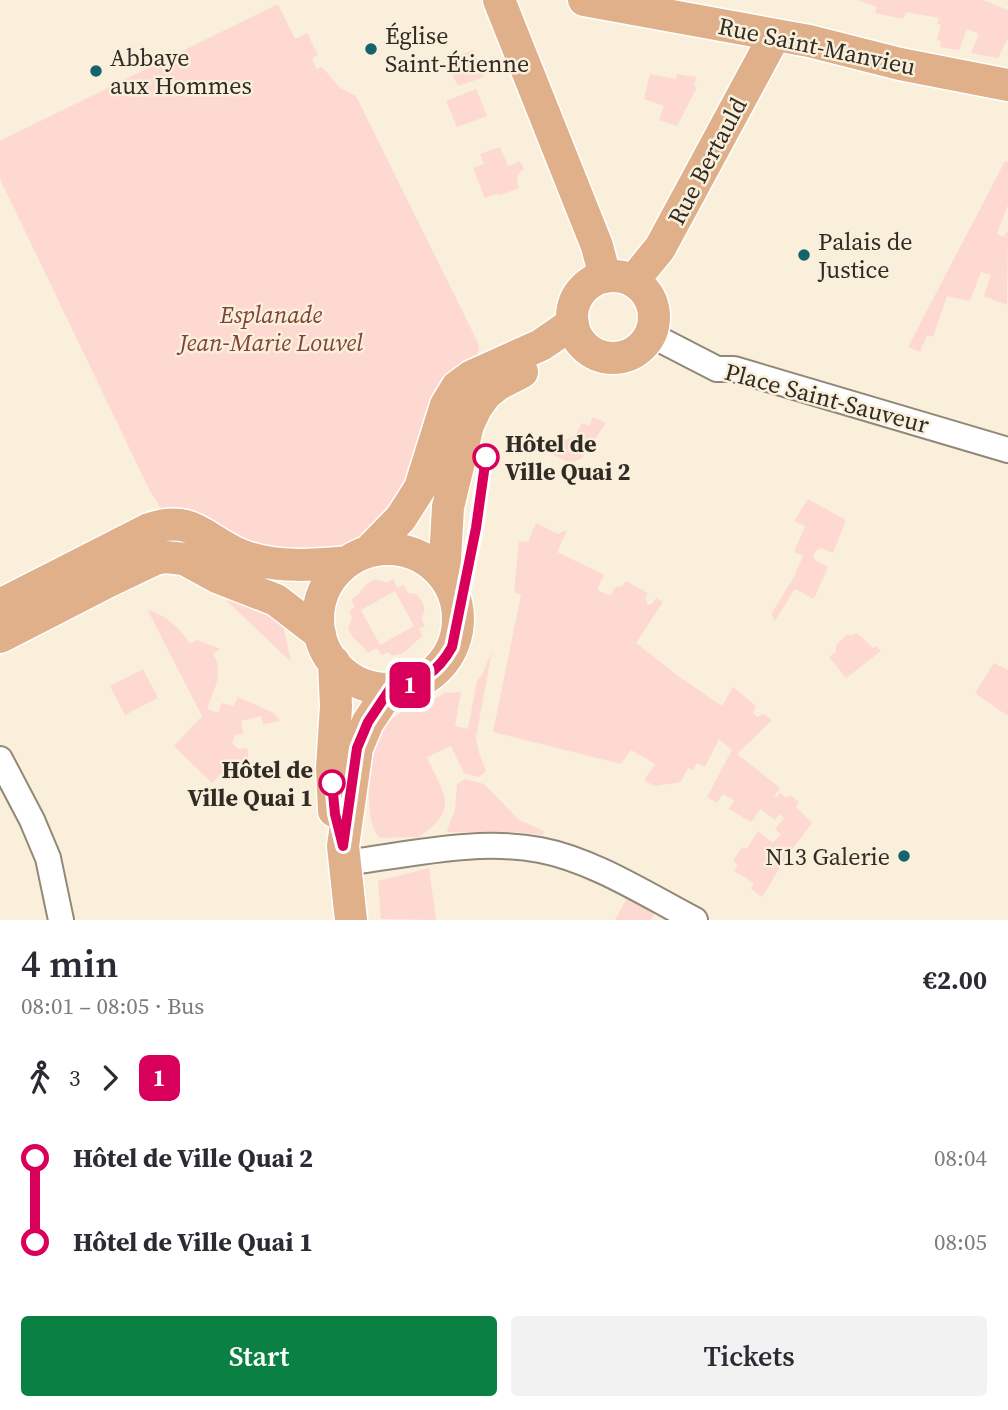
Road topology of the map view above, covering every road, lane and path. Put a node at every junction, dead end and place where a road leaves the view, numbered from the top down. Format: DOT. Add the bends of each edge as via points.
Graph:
graph roads {
  1 [pos="499,0"];
  2 [pos="584,0"];
  3 [pos="775,35"];
  4 [pos="1008,85"];
  5 [pos="619,279"];
  6 [pos="575,330"];
  7 [pos="651,335"];
  8 [pos="1008,450"];
  9 [pos="358,556"];
  10 [pos="444,577"];
  11 [pos="0,605"];
  12 [pos="320,634"];
  13 [pos="0,637"];
  14 [pos="334,662"];
  15 [pos="390,689"];
  16 [pos="0,759"];
  17 [pos="344,854"];
  18 [pos="61,920"];
  19 [pos="351,920"];
  20 [pos="695,920"];
  1 -- 5 [label="main road" via="597,246"];
  2 -- 3 [label="main road, Rue Saint-Manvieu"];
  3 -- 4 [label="main road, Rue Saint-Manvieu"];
  3 -- 5 [label="main road, Rue Bertauld" via="660,248"];
  5 -- 6 [label="main road" via="589,284 577,297 572,314"];
  5 -- 7 [label="main road" via="648,295 655,314"];
  6 -- 7 [label="main road" via="582,344 612,359 638,351"];
  6 -- 9 [label="main road" via="457,387 446,405 420,488 401,518"];
  6 -- 10 [label="main road" via="553,358 497,385 476,408 448,507"];
  7 -- 8 [label="street, Place Saint-Sauveur" via="717,369 734,369"];
  9 -- 10 [label="main road" via="384,549 413,554"];
  9 -- 11 [label="main road" via="299,566 265,562 173,522 149,528"];
  9 -- 12 [label="main road" via="330,579 322,594"];
  10 -- 15 [label="main road" via="457,608 452,647 427,677"];
  12 -- 13 [label="main road" via="276,600 184,559 165,557"];
  12 -- 14 [label="main road"];
  14 -- 15 [label="main road" via="357,681"];
  14 -- 17 [label="main road" via="332,793"];
  15 -- 17 [label="main road" via="357,748"];
  16 -- 18 [label="street" via="43,846"];
  17 -- 19 [label="main road"];
  17 -- 20 [label="street" via="495,845 544,850 607,873"];
}
